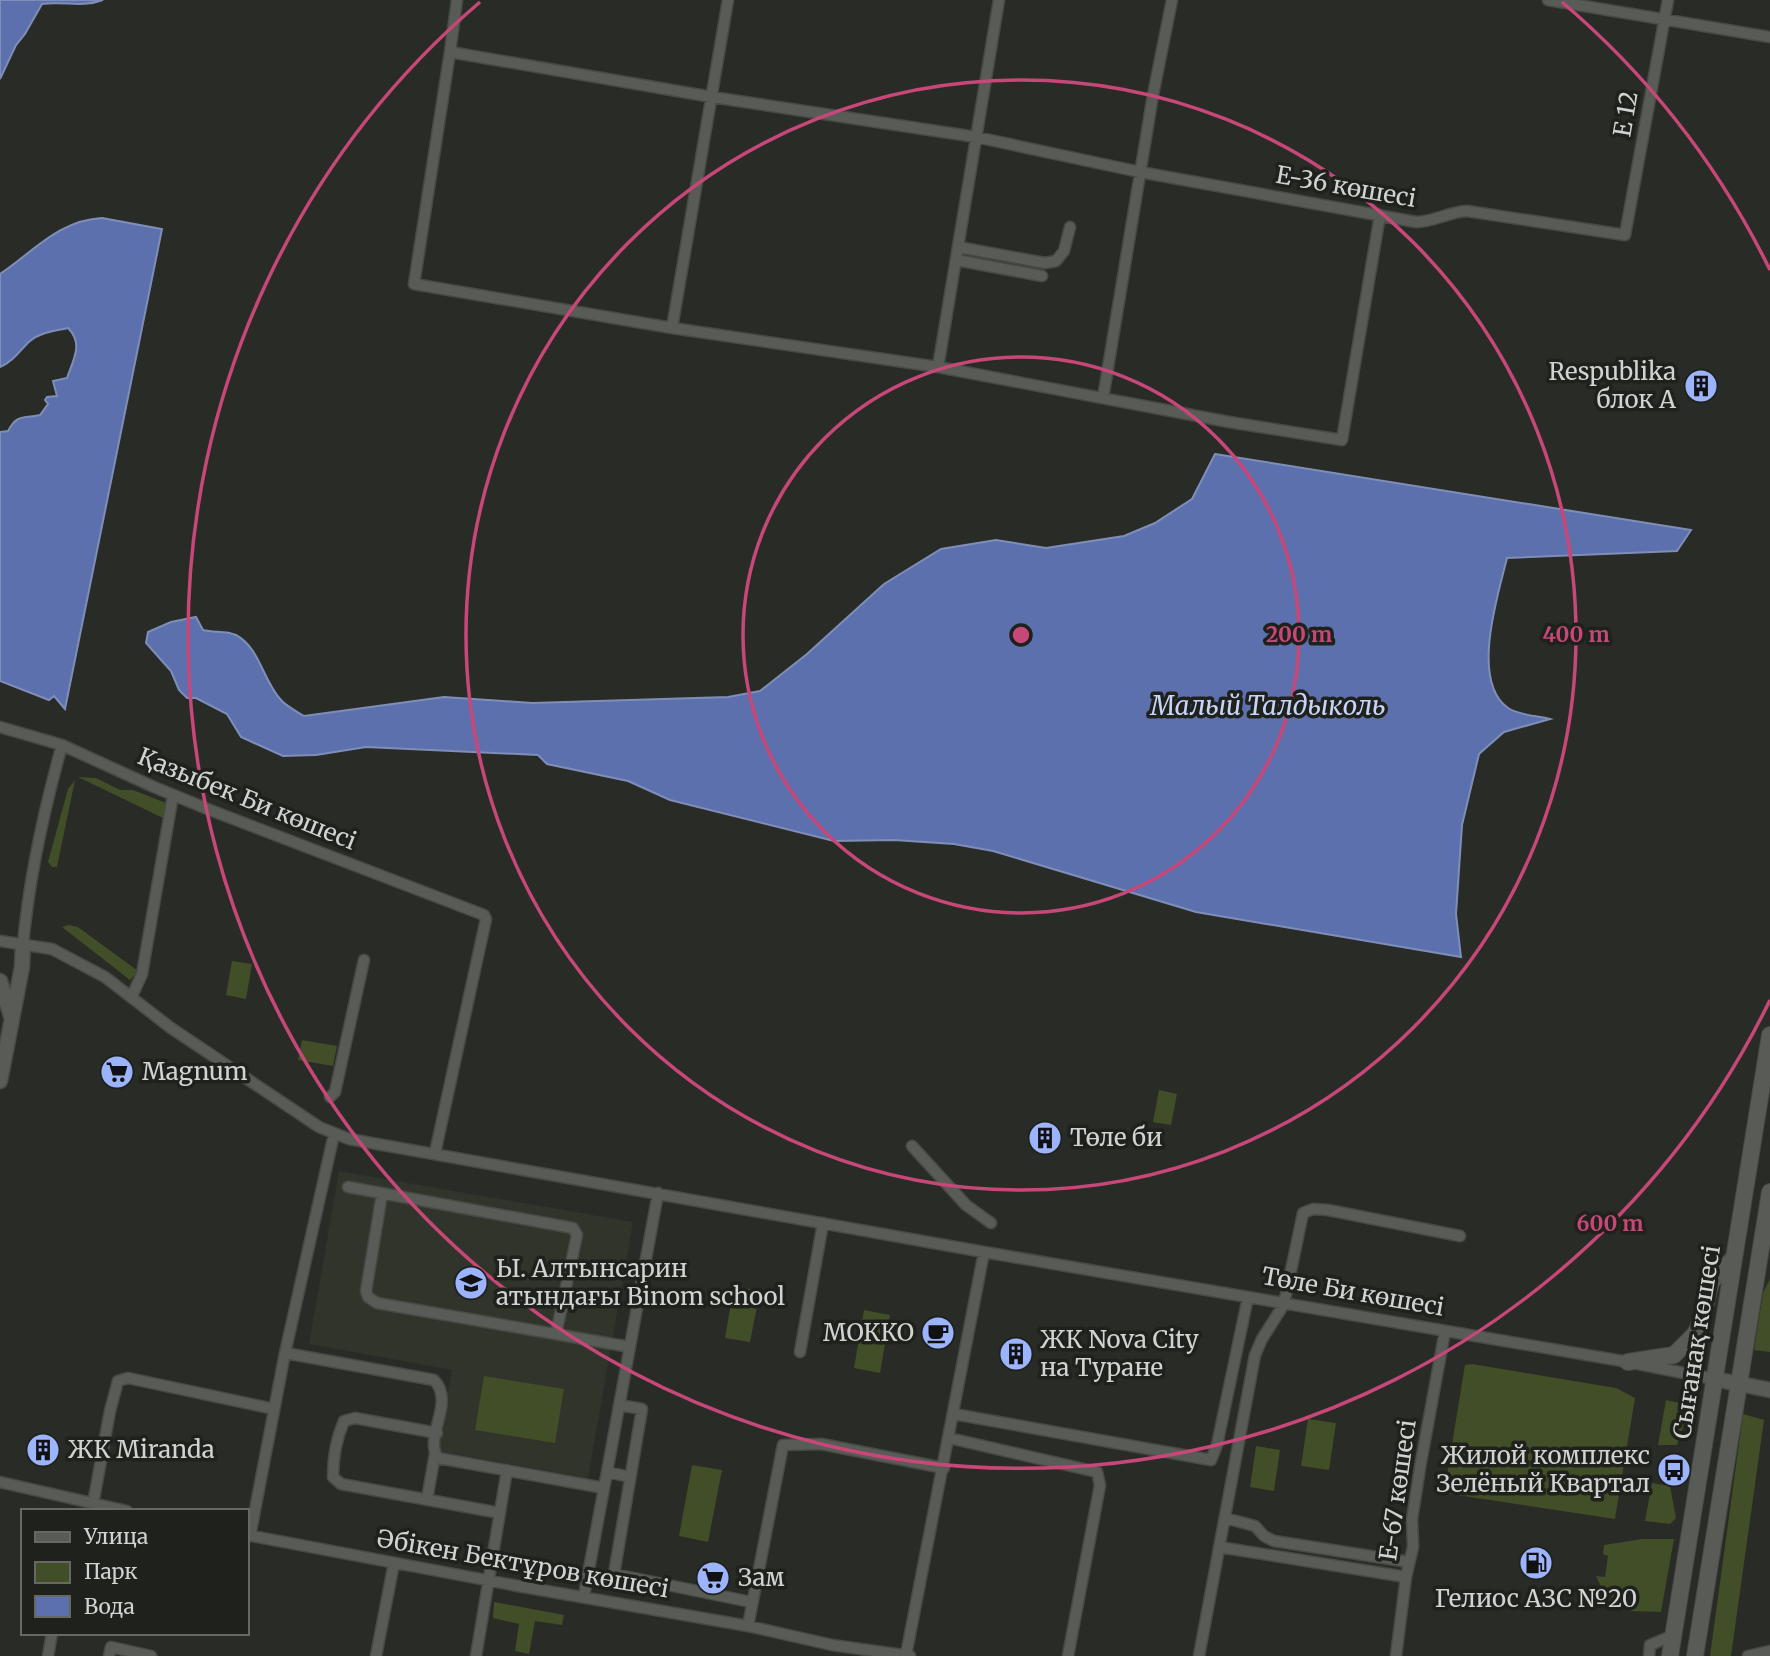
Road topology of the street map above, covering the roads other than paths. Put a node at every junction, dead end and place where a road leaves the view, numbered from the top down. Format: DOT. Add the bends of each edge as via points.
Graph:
graph roads {
  1 [pos="457,0"];
  2 [pos="727,0"];
  3 [pos="999,0"];
  4 [pos="1172,0"];
  5 [pos="1548,0"];
  6 [pos="1668,0"];
  7 [pos="1665,18"];
  8 [pos="1770,37"];
  9 [pos="450,52"];
  10 [pos="712,97"];
  11 [pos="976,137"];
  12 [pos="1140,172"];
  13 [pos="1380,215"];
  14 [pos="1070,227"];
  15 [pos="1625,235"];
  16 [pos="958,247"];
  17 [pos="956,260"];
  18 [pos="1042,275"];
  19 [pos="671,328"];
  20 [pos="939,367"];
  21 [pos="1103,398"];
  22 [pos="0,727"];
  23 [pos="62,745"];
  24 [pos="173,795"];
  25 [pos="0,941"];
  26 [pos="23,944"];
  27 [pos="364,960"];
  28 [pos="0,981"];
  29 [pos="132,996"];
  30 [pos="12,1019"];
  31 [pos="1770,1035"];
  32 [pos="0,1081"];
  33 [pos="330,1097"];
  34 [pos="334,1134"];
  35 [pos="912,1146"];
  36 [pos="435,1153"];
  37 [pos="348,1187"];
  38 [pos="1770,1192"];
  39 [pos="658,1193"];
  40 [pos="382,1194"];
  41 [pos="823,1223"];
  42 [pos="991,1223"];
  43 [pos="1461,1236"];
  44 [pos="984,1252"];
  45 [pos="1733,1259"];
  46 [pos="1248,1297"];
  47 [pos="1284,1304"];
  48 [pos="1445,1331"];
  49 [pos="556,1334"];
  50 [pos="630,1348"];
  51 [pos="800,1352"];
  52 [pos="285,1353"];
  53 [pos="1628,1362"];
  54 [pos="1714,1379"];
  55 [pos="1739,1384"];
  56 [pos="1770,1390"];
  57 [pos="619,1405"];
  58 [pos="274,1409"];
  59 [pos="954,1414"];
  60 [pos="437,1433"];
  61 [pos="949,1438"];
  62 [pos="435,1454"];
  63 [pos="944,1468"];
  64 [pos="507,1470"];
  65 [pos="607,1472"];
  66 [pos="630,1477"];
  67 [pos="0,1482"];
  68 [pos="604,1488"];
  69 [pos="427,1499"];
  70 [pos="93,1504"];
  71 [pos="77,1506"];
  72 [pos="117,1509"];
  73 [pos="500,1513"];
  74 [pos="1225,1518"];
  75 [pos="248,1535"];
  76 [pos="1220,1547"];
  77 [pos="1409,1562"];
  78 [pos="394,1563"];
  79 [pos="1406,1577"];
  80 [pos="490,1580"];
  81 [pos="584,1596"];
  82 [pos="751,1602"];
  83 [pos="748,1626"];
  84 [pos="52,1635"];
  85 [pos="1674,1635"];
  86 [pos="832,1650"];
  87 [pos="1770,1651"];
  88 [pos="48,1656"];
  89 [pos="109,1656"];
  90 [pos="151,1656"];
  91 [pos="376,1656"];
  92 [pos="476,1656"];
  93 [pos="908,1656"];
  94 [pos="1068,1656"];
  95 [pos="1199,1656"];
  96 [pos="1396,1656"];
  97 [pos="1649,1656"];
  98 [pos="1671,1656"];
  99 [pos="1695,1656"];
  100 [pos="1748,1656"];
  1 -- 9 [label="street"];
  2 -- 10 [label="street"];
  3 -- 11 [label="street"];
  4 -- 12 [label="street"];
  5 -- 7 [label="street"];
  6 -- 7 [label="street, E 12"];
  7 -- 8 [label="street"];
  7 -- 15 [label="street, E 12"];
  9 -- 10 [label="street, Е-36 көшесі"];
  9 -- 19 [label="street" via="414,284"];
  10 -- 11 [label="street, Е-36 көшесі"];
  10 -- 19 [label="street"];
  11 -- 12 [label="street, Е-36 көшесі"];
  11 -- 16 [label="street"];
  12 -- 13 [label="street, Е-36 көшесі"];
  12 -- 21 [label="street"];
  13 -- 15 [label="street, Е-36 көшесі" via="1431,222 1466,211"];
  13 -- 21 [label="street" via="1342,440"];
  14 -- 16 [label="street" via="1064,251 1056,261 1045,263"];
  16 -- 17 [label="street"];
  17 -- 18 [label="street"];
  17 -- 20 [label="street"];
  19 -- 20 [label="street"];
  20 -- 21 [label="street"];
  22 -- 23 [label="street, Қазыбек Би көшесі"];
  23 -- 24 [label="street, Қазыбек Би көшесі"];
  23 -- 26 [label="street"];
  24 -- 29 [label="street" via="142,974"];
  24 -- 36 [label="street, Қазыбек Би көшесі" via="479,912 486,919"];
  25 -- 26 [label="street"];
  26 -- 29 [label="street" via="52,948"];
  26 -- 30 [label="street"];
  27 -- 33 [label="street" via="335,1092"];
  28 -- 30 [label="street"];
  29 -- 34 [label="street, Төле Би көшесі" via="171,1028"];
  30 -- 32 [label="street"];
  31 -- 45 [label="main road, Сығанақ көшесі"];
  34 -- 36 [label="street, Төле Би көшесі"];
  34 -- 52 [label="street"];
  35 -- 42 [label="street" via="966,1205"];
  36 -- 39 [label="street, Төле Би көшесі"];
  37 -- 40 [label="street"];
  38 -- 55 [label="main road, Сығанақ көшесі"];
  39 -- 41 [label="street, Төле Би көшесі"];
  39 -- 50 [label="street"];
  40 -- 49 [label="street" via="368,1297 377,1303"];
  40 -- 49 [label="street" via="573,1228 577,1235"];
  41 -- 44 [label="street, Төле Би көшесі"];
  41 -- 51 [label="street"];
  43 -- 47 [label="street" via="1308,1210 1301,1220"];
  44 -- 46 [label="street, Төле Би көшесі"];
  44 -- 59 [label="street"];
  45 -- 53 [label="main road" via="1711,1282 1695,1334 1674,1355"];
  45 -- 54 [label="main road, Сығанақ көшесі"];
  46 -- 47 [label="street, Төле Би көшесі"];
  46 -- 59 [label="street" via="1211,1460"];
  47 -- 48 [label="street, Төле Би көшесі"];
  47 -- 74 [label="street" via="1255,1355"];
  48 -- 53 [label="street, Төле Би көшесі"];
  48 -- 77 [label="street, Е-67 көшесі" via="1412,1519"];
  49 -- 50 [label="street"];
  50 -- 57 [label="street"];
  52 -- 58 [label="street"];
  52 -- 60 [label="street" via="435,1380 442,1387 443,1399"];
  53 -- 54 [label="street, Төле Би көшесі"];
  54 -- 55 [label="street"];
  54 -- 85 [label="main road, Сығанақ көшесі"];
  55 -- 56 [label="street"];
  55 -- 99 [label="main road, Сығанақ көшесі"];
  57 -- 65 [label="street"];
  57 -- 66 [label="street" via="642,1409"];
  58 -- 70 [label="street" via="128,1378 118,1381"];
  58 -- 75 [label="street"];
  59 -- 61 [label="street"];
  60 -- 62 [label="street"];
  60 -- 69 [label="street" via="355,1418 344,1421 333,1462 333,1477 341,1484"];
  61 -- 63 [label="street"];
  61 -- 94 [label="street" via="1097,1472 1100,1485"];
  62 -- 64 [label="street" via="445,1460"];
  62 -- 69 [label="street"];
  63 -- 82 [label="street" via="821,1444 783,1445"];
  63 -- 93 [label="street"];
  64 -- 68 [label="street"];
  64 -- 73 [label="street"];
  65 -- 66 [label="street"];
  65 -- 68 [label="street"];
  66 -- 82 [label="street" via="614,1574"];
  67 -- 71 [label="street"];
  68 -- 81 [label="street"];
  69 -- 73 [label="street"];
  70 -- 71 [label="street"];
  70 -- 72 [label="street"];
  73 -- 80 [label="street"];
  74 -- 76 [label="street"];
  74 -- 77 [label="street" via="1255,1526 1274,1541"];
  75 -- 78 [label="street, Әбікен Бектұров көшесі"];
  76 -- 79 [label="street"];
  76 -- 95 [label="street"];
  77 -- 79 [label="street, Е-67 көшесі"];
  78 -- 80 [label="street, Әбікен Бектұров көшесі"];
  78 -- 91 [label="street"];
  79 -- 96 [label="street, Е-67 көшесі"];
  80 -- 81 [label="street, Әбікен Бектұров көшесі"];
  80 -- 92 [label="street"];
  81 -- 83 [label="street, Әбікен Бектұров көшесі"];
  82 -- 83 [label="street"];
  83 -- 86 [label="street, Әбікен Бектұров көшесі"];
  84 -- 88 [label="street"];
  85 -- 97 [label="street" via="1650,1644"];
  85 -- 98 [label="main road, Сығанақ көшесі"];
  86 -- 93 [label="street, Әбікен Бектұров көшесі"];
  87 -- 100 [label="street"];
  89 -- 90 [label="street" via="111,1647"];
}
